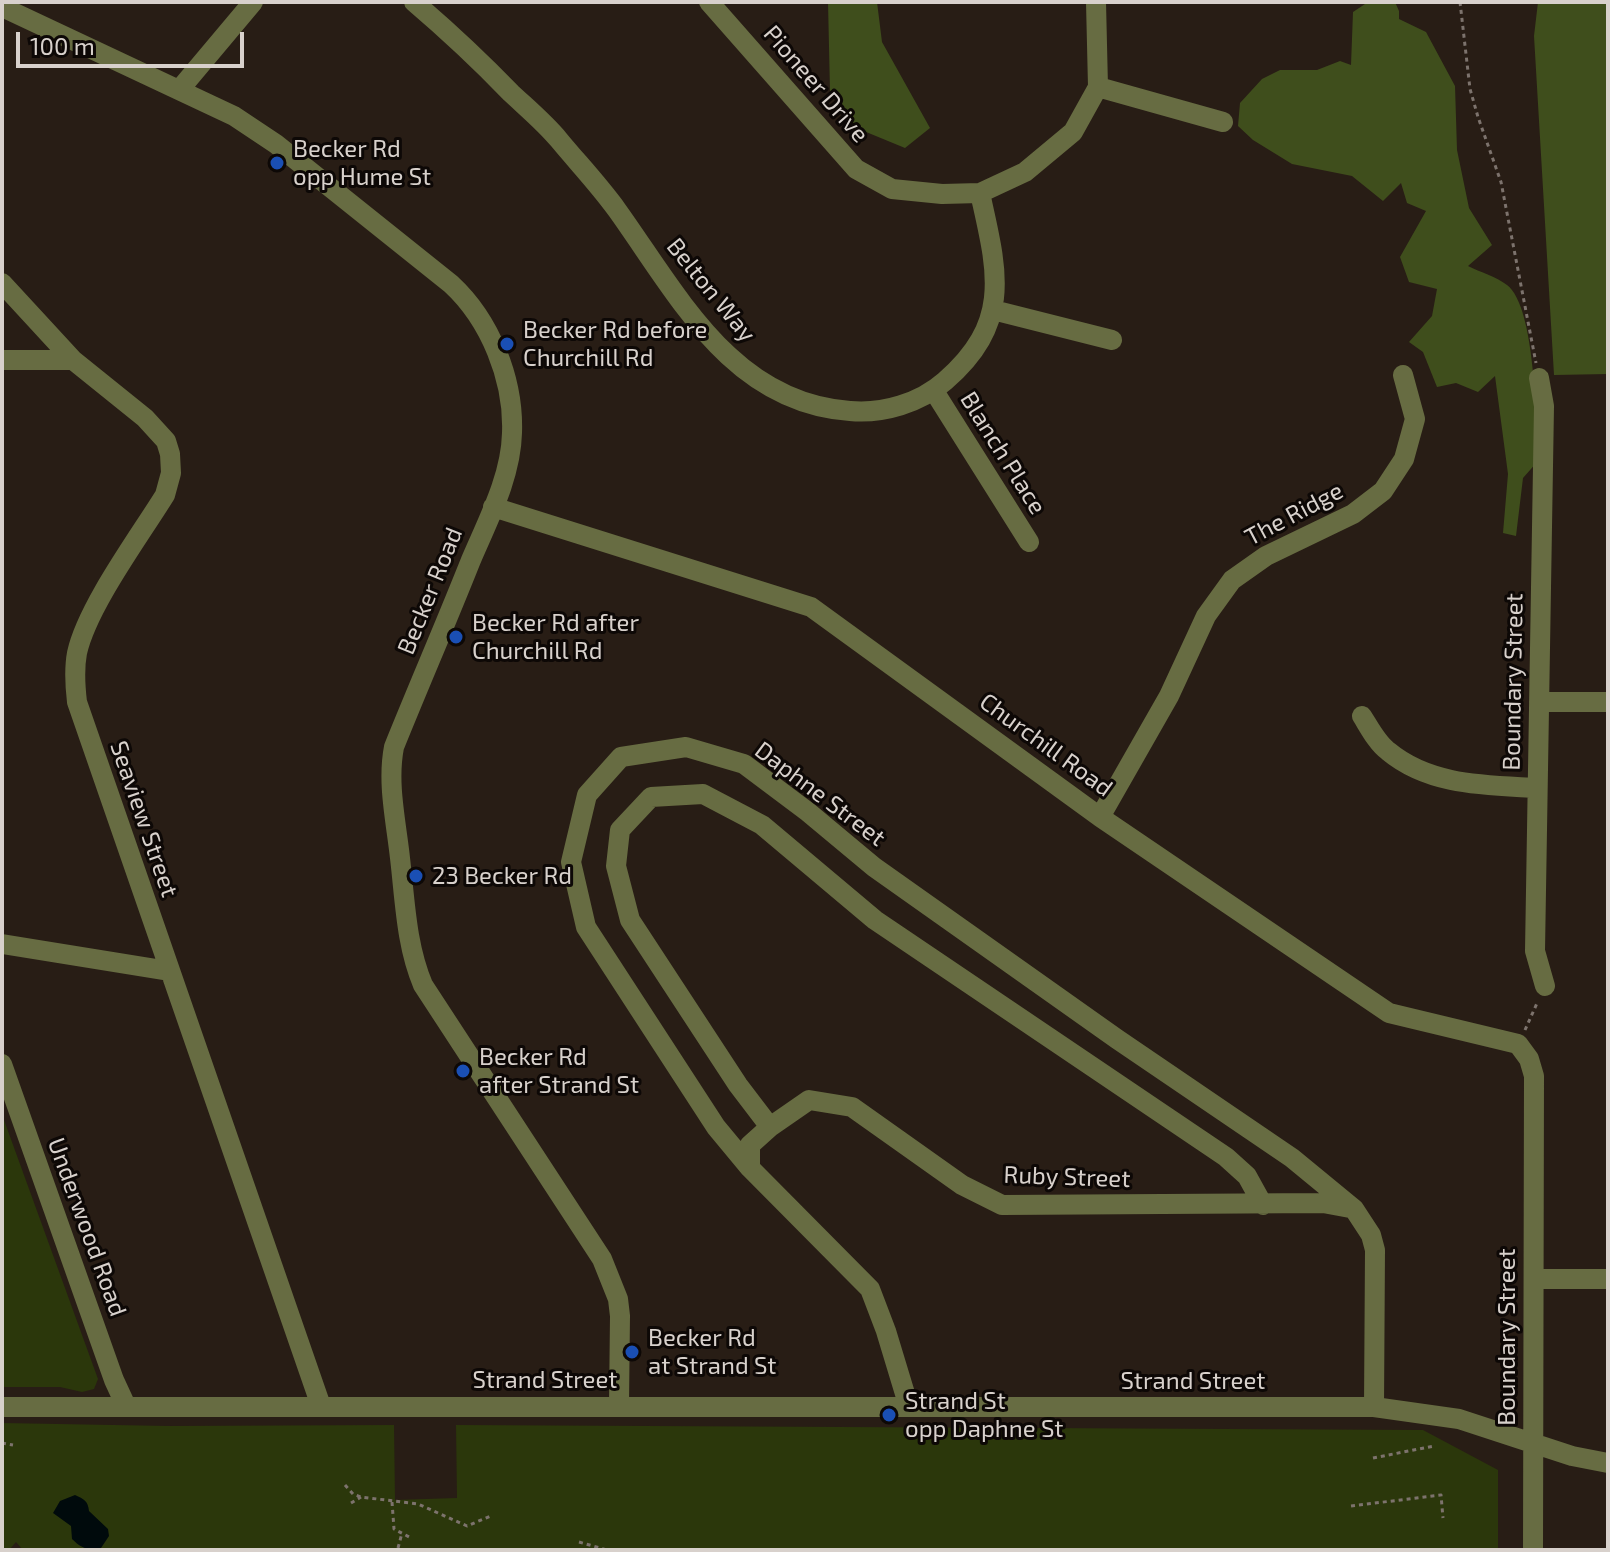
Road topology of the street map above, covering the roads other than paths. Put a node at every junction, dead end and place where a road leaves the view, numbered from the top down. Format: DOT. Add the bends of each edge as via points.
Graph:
graph roads {
  1 [pos="253,2"];
  2 [pos="414,2"];
  3 [pos="709,2"];
  4 [pos="1096,2"];
  5 [pos="2,7"];
  6 [pos="1098,87"];
  7 [pos="180,89"];
  8 [pos="1223,122"];
  9 [pos="980,193"];
  10 [pos="2,283"];
  11 [pos="993,310"];
  12 [pos="1112,340"];
  13 [pos="2,360"];
  14 [pos="73,360"];
  15 [pos="1403,375"];
  16 [pos="1539,378"];
  17 [pos="934,391"];
  18 [pos="493,507"];
  19 [pos="1029,542"];
  20 [pos="1539,702"];
  21 [pos="1608,702"];
  22 [pos="1362,716"];
  23 [pos="1537,788"];
  24 [pos="1100,817"];
  25 [pos="2,944"];
  26 [pos="169,971"];
  27 [pos="1545,986"];
  28 [pos="2,1064"];
  29 [pos="1534,1076"];
  30 [pos="770,1127"];
  31 [pos="750,1168"];
  32 [pos="1263,1205"];
  33 [pos="1354,1209"];
  34 [pos="1534,1279"];
  35 [pos="1608,1279"];
  36 [pos="619,1405"];
  37 [pos="126,1406"];
  38 [pos="321,1406"];
  39 [pos="2,1407"];
  40 [pos="909,1407"];
  41 [pos="1374,1407"];
  42 [pos="1533,1443"];
  43 [pos="1608,1463"];
  44 [pos="1533,1550"];
  1 -- 7 [label="street"];
  2 -- 17 [label="street, Belton Way" via="555,135 614,206 712,342 748,375 786,396 832,410 867,413"];
  3 -- 9 [label="street, Pioneer Drive" via="856,169 892,189"];
  4 -- 6 [label="street"];
  5 -- 7 [label="street, Becker Road"];
  6 -- 8 [label="street"];
  6 -- 9 [label="street, Pioneer Drive" via="1073,132 1025,172"];
  7 -- 18 [label="street, Becker Road" via="276,144 464,296 488,332 511,407 510,459"];
  9 -- 11 [label="street, Belton Way" via="996,276"];
  10 -- 14 [label="street, Seaview Street"];
  11 -- 12 [label="street"];
  11 -- 17 [label="street, Belton Way" via="980,343"];
  13 -- 14 [label="street"];
  14 -- 26 [label="street, Seaview Street" via="145,418 166,441 170,454 165,495 90,618 75,669 82,719"];
  15 -- 24 [label="street, The Ridge" via="1415,419 1404,459 1383,491 1353,514 1266,556 1232,580 1206,616 1169,696"];
  16 -- 20 [label="street, Boundary Street" via="1544,406"];
  17 -- 19 [label="street, Blanch Place"];
  18 -- 24 [label="street, Churchill Road" via="811,607"];
  18 -- 36 [label="street, Becker Road" via="394,747 391,781 408,926 423,985 602,1259 620,1316"];
  20 -- 21 [label="street"];
  20 -- 23 [label="street, Boundary Street"];
  22 -- 23 [label="street" via="1386,750 1425,773 1468,784"];
  23 -- 27 [label="street, Boundary Street" via="1535,951"];
  24 -- 29 [label="street, Churchill Road" via="1389,1013 1518,1044"];
  25 -- 26 [label="street"];
  26 -- 38 [label="street, Seaview Street"];
  28 -- 37 [label="street, Underwood Road"];
  29 -- 34 [label="street, Boundary Street"];
  30 -- 31 [label="street, Ruby Street" via="750,1145"];
  30 -- 32 [label="street, Ruby Street" via="809,1100 852,1107 962,1185 1002,1205"];
  30 -- 32 [label="street" via="630,920 616,866 620,830 651,797 703,794 762,825 875,920 1226,1157 1247,1176"];
  31 -- 33 [label="street, Daphne Street" via="716,1127 586,927 571,862 587,795 621,757 686,747 744,764 874,867 1292,1158"];
  31 -- 40 [label="street, Daphne Street" via="870,1289"];
  32 -- 33 [label="street, Ruby Street" via="1323,1203"];
  33 -- 41 [label="street, Daphne Street" via="1375,1250"];
  34 -- 35 [label="street"];
  34 -- 42 [label="street, Boundary Street"];
  36 -- 38 [label="street, Strand Street"];
  36 -- 40 [label="street, Strand Street"];
  37 -- 38 [label="street, Strand Street"];
  37 -- 39 [label="street, Strand Street"];
  40 -- 41 [label="street, Strand Street"];
  41 -- 42 [label="street, Strand Street" via="1459,1419"];
  42 -- 43 [label="street, Strand Street"];
  42 -- 44 [label="street, Boundary Street"];
}
